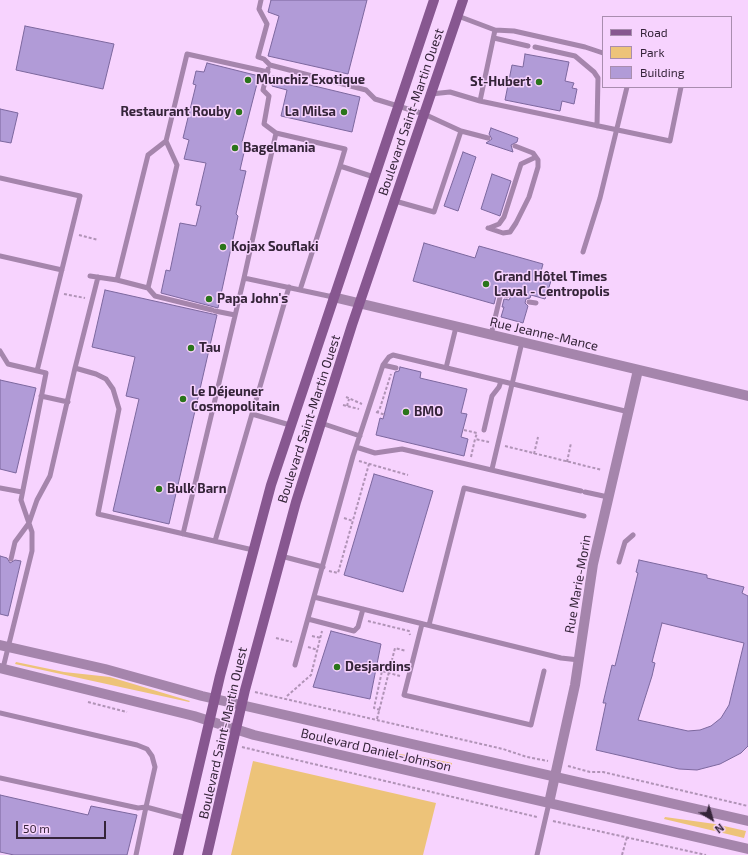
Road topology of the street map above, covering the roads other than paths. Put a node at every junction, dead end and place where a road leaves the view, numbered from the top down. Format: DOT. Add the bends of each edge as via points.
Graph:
graph roads {
  1 [pos="261,0"];
  2 [pos="434,0"];
  3 [pos="463,0"];
  4 [pos="458,16"];
  5 [pos="495,30"];
  6 [pos="494,38"];
  7 [pos="528,46"];
  8 [pos="535,47"];
  9 [pos="602,53"];
  10 [pos="270,65"];
  11 [pos="268,72"];
  12 [pos="627,88"];
  13 [pos="682,88"];
  14 [pos="431,94"];
  15 [pos="480,101"];
  16 [pos="398,106"];
  17 [pos="424,114"];
  18 [pos="597,126"];
  19 [pos="617,130"];
  20 [pos="461,131"];
  21 [pos="276,133"];
  22 [pos="488,138"];
  23 [pos="166,141"];
  24 [pos="516,146"];
  25 [pos="536,157"];
  26 [pos="340,166"];
  27 [pos="374,177"];
  28 [pos="0,178"];
  29 [pos="395,200"];
  30 [pos="583,252"];
  31 [pos="0,256"];
  32 [pos="62,270"];
  33 [pos="90,276"];
  34 [pos="98,277"];
  35 [pos="244,278"];
  36 [pos="117,280"];
  37 [pos="148,288"];
  38 [pos="290,288"];
  39 [pos="300,290"];
  40 [pos="333,296"];
  41 [pos="508,296"];
  42 [pos="529,302"];
  43 [pos="360,303"];
  44 [pos="536,303"];
  45 [pos="235,316"];
  46 [pos="456,327"];
  47 [pos="491,335"];
  48 [pos="522,342"];
  49 [pos="0,351"];
  50 [pos="383,365"];
  51 [pos="75,368"];
  52 [pos="396,368"];
  53 [pos="446,368"];
  54 [pos="638,370"];
  55 [pos="38,371"];
  56 [pos="502,381"];
  57 [pos="513,384"];
  58 [pos="41,396"];
  59 [pos="748,396"];
  60 [pos="68,402"];
  61 [pos="629,412"];
  62 [pos="252,414"];
  63 [pos="320,423"];
  64 [pos="290,425"];
  65 [pos="484,430"];
  66 [pos="360,436"];
  67 [pos="356,447"];
  68 [pos="492,469"];
  69 [pos="0,488"];
  70 [pos="22,492"];
  71 [pos="608,497"];
  72 [pos="584,516"];
  73 [pos="29,523"];
  74 [pos="184,534"];
  75 [pos="633,536"];
  76 [pos="215,541"];
  77 [pos="253,550"];
  78 [pos="280,556"];
  79 [pos="11,559"];
  80 [pos="619,562"];
  81 [pos="323,567"];
  82 [pos="314,597"];
  83 [pos="363,609"];
  84 [pos="308,619"];
  85 [pos="422,624"];
  86 [pos="429,626"];
  87 [pos="409,641"];
  88 [pos="417,643"];
  89 [pos="4,646"];
  90 [pos="578,660"];
  91 [pos="296,665"];
  92 [pos="1,668"];
  93 [pos="544,671"];
  94 [pos="215,698"];
  95 [pos="242,704"];
  96 [pos="0,713"];
  97 [pos="210,721"];
  98 [pos="236,730"];
  99 [pos="555,777"];
  100 [pos="0,778"];
  101 [pos="549,803"];
  102 [pos="146,807"];
  103 [pos="187,818"];
  104 [pos="748,821"];
  105 [pos="748,849"];
  106 [pos="136,855"];
  107 [pos="178,855"];
  108 [pos="208,855"];
  109 [pos="537,855"];
  1 -- 10 [label="lane" via="259,9 267,24 258,57"];
  2 -- 16 [label="main road, Boulevard Saint-Martin Ouest"];
  3 -- 4 [label="main road, Boulevard Saint-Martin Ouest"];
  4 -- 5 [label="lane"];
  4 -- 14 [label="main road, Boulevard Saint-Martin Ouest"];
  5 -- 6 [label="lane"];
  5 -- 9 [label="lane" via="514,31 585,46"];
  6 -- 7 [label="lane"];
  6 -- 15 [label="lane"];
  8 -- 18 [label="lane" via="575,56 597,76"];
  10 -- 11 [label="lane"];
  10 -- 16 [label="lane" via="366,90 376,99"];
  11 -- 21 [label="lane" via="263,90 269,96 264,124"];
  11 -- 23 [label="lane" via="187,54"];
  12 -- 19 [label="lane"];
  13 -- 19 [label="lane" via="670,141"];
  14 -- 15 [label="lane" via="450,92"];
  14 -- 17 [label="main road, Boulevard Saint-Martin Ouest"];
  15 -- 18 [label="lane"];
  16 -- 17 [label="lane"];
  16 -- 27 [label="main road, Boulevard Saint-Martin Ouest"];
  17 -- 20 [label="lane"];
  17 -- 29 [label="main road, Boulevard Saint-Martin Ouest"];
  18 -- 19 [label="lane"];
  19 -- 30 [label="lane"];
  20 -- 22 [label="lane"];
  20 -- 29 [label="lane" via="434,212"];
  21 -- 26 [label="lane" via="345,149"];
  21 -- 35 [label="lane"];
  23 -- 36 [label="lane" via="148,155"];
  23 -- 37 [label="lane" via="177,165"];
  24 -- 25 [label="lane"];
  25 -- 25 [label="lane" via="538,168 513,228 507,233 488,228 499,224 504,217 523,162"];
  26 -- 27 [label="lane"];
  26 -- 39 [label="lane"];
  27 -- 40 [label="main road, Boulevard Saint-Martin Ouest"];
  28 -- 32 [label="lane" via="80,196"];
  29 -- 43 [label="main road, Boulevard Saint-Martin Ouest"];
  31 -- 32 [label="lane"];
  32 -- 55 [label="lane"];
  33 -- 34 [label="lane"];
  34 -- 36 [label="lane"];
  34 -- 51 [label="lane"];
  35 -- 38 [label="lane"];
  35 -- 45 [label="lane"];
  36 -- 37 [label="lane"];
  37 -- 45 [label="lane" via="155,296"];
  38 -- 39 [label="lane"];
  38 -- 62 [label="lane"];
  39 -- 40 [label="lane"];
  40 -- 43 [label="street, Rue Jeanne-Mance"];
  40 -- 64 [label="main road, Boulevard Saint-Martin Ouest"];
  41 -- 47 [label="lane" via="500,293"];
  42 -- 44 [label="lane"];
  43 -- 46 [label="street, Rue Jeanne-Mance"];
  43 -- 63 [label="main road, Boulevard Saint-Martin Ouest"];
  45 -- 74 [label="lane"];
  46 -- 47 [label="street, Rue Jeanne-Mance"];
  46 -- 53 [label="lane"];
  47 -- 48 [label="street, Rue Jeanne-Mance"];
  48 -- 54 [label="street, Rue Jeanne-Mance"];
  48 -- 57 [label="lane"];
  49 -- 55 [label="lane" via="8,364"];
  50 -- 52 [label="lane"];
  50 -- 53 [label="lane" via="393,355"];
  50 -- 66 [label="lane"];
  51 -- 60 [label="lane"];
  51 -- 74 [label="lane" via="106,379 113,389 119,409 98,514"];
  53 -- 56 [label="lane"];
  54 -- 59 [label="street, Rue Jeanne-Mance"];
  54 -- 61 [label="street, Rue Marie-Morin"];
  55 -- 58 [label="lane" via="46,373"];
  56 -- 57 [label="lane"];
  56 -- 65 [label="lane" via="492,396"];
  57 -- 61 [label="lane"];
  57 -- 68 [label="lane"];
  58 -- 60 [label="lane"];
  58 -- 70 [label="lane"];
  60 -- 73 [label="lane" via="50,476 37,500"];
  61 -- 71 [label="street, Rue Marie-Morin"];
  62 -- 64 [label="lane"];
  62 -- 76 [label="lane"];
  63 -- 66 [label="lane"];
  63 -- 78 [label="main road, Boulevard Saint-Martin Ouest"];
  64 -- 77 [label="main road, Boulevard Saint-Martin Ouest"];
  66 -- 67 [label="lane"];
  67 -- 68 [label="lane" via="375,453 402,449"];
  67 -- 81 [label="lane"];
  68 -- 71 [label="lane"];
  69 -- 70 [label="lane"];
  70 -- 73 [label="lane" via="22,506"];
  71 -- 90 [label="street, Rue Marie-Morin" via="591,574"];
  72 -- 86 [label="lane" via="464,488"];
  73 -- 79 [label="lane" via="15,542"];
  73 -- 89 [label="lane" via="32,550"];
  74 -- 76 [label="lane"];
  75 -- 80 [label="lane" via="625,542"];
  76 -- 77 [label="lane"];
  77 -- 94 [label="main road, Boulevard Saint-Martin Ouest"];
  78 -- 81 [label="lane"];
  78 -- 95 [label="main road, Boulevard Saint-Martin Ouest"];
  81 -- 82 [label="lane"];
  82 -- 83 [label="lane"];
  82 -- 84 [label="lane"];
  83 -- 84 [label="lane" via="358,627 354,631"];
  83 -- 85 [label="lane"];
  84 -- 91 [label="lane"];
  85 -- 86 [label="lane"];
  85 -- 88 [label="lane"];
  86 -- 90 [label="lane"];
  87 -- 88 [label="lane"];
  88 -- 93 [label="lane" via="404,695 531,725"];
  89 -- 92 [label="lane"];
  89 -- 94 [label="street, Boulevard Daniel-Johnson"];
  90 -- 99 [label="street, Rue Marie-Morin"];
  92 -- 97 [label="street, Boulevard Daniel-Johnson"];
  94 -- 95 [label="street, Boulevard Daniel-Johnson"];
  94 -- 97 [label="main road, Boulevard Saint-Martin Ouest"];
  95 -- 98 [label="main road, Boulevard Saint-Martin Ouest"];
  95 -- 99 [label="street, Boulevard Daniel-Johnson"];
  96 -- 102 [label="lane" via="147,749 155,767"];
  97 -- 98 [label="street, Boulevard Daniel-Johnson"];
  97 -- 103 [label="main road, Boulevard Saint-Martin Ouest"];
  98 -- 101 [label="street, Boulevard Daniel-Johnson"];
  98 -- 108 [label="main road, Boulevard Saint-Martin Ouest"];
  99 -- 101 [label="street, Rue Marie-Morin"];
  99 -- 104 [label="street, Boulevard Daniel-Johnson"];
  100 -- 102 [label="lane" via="138,808"];
  101 -- 105 [label="street, Boulevard Daniel-Johnson"];
  101 -- 109 [label="lane"];
  102 -- 103 [label="lane"];
  102 -- 106 [label="lane"];
  103 -- 107 [label="main road, Boulevard Saint-Martin Ouest"];
}
